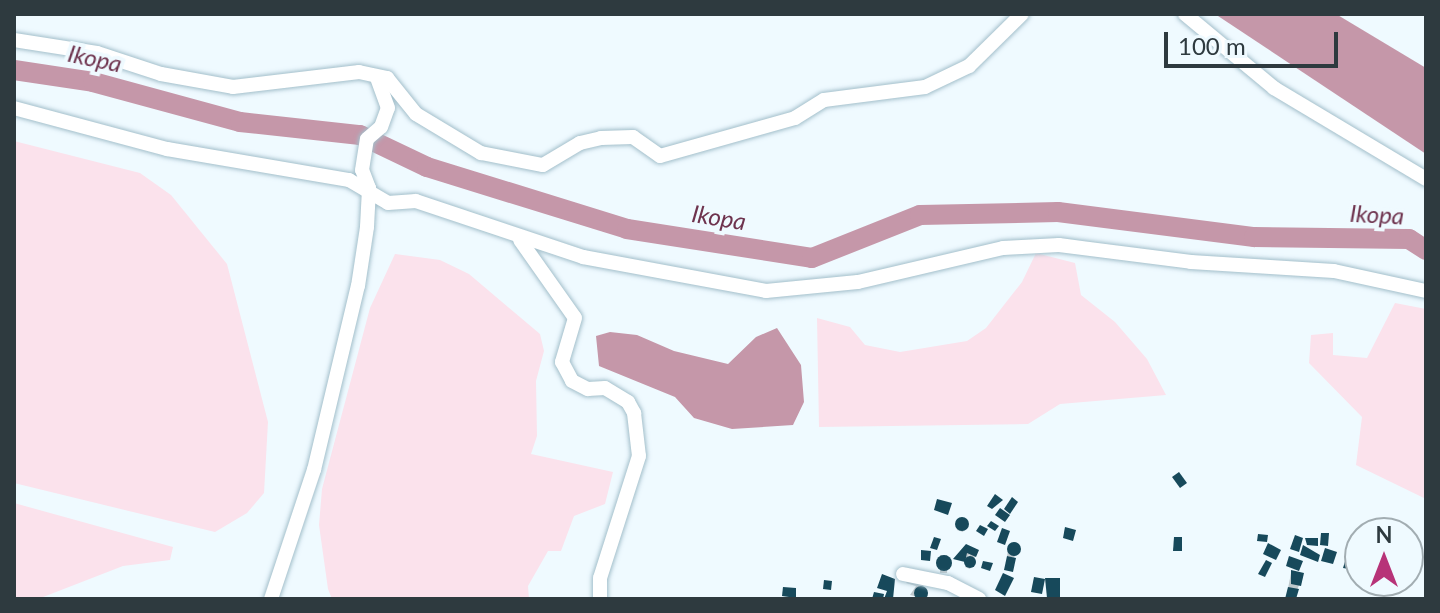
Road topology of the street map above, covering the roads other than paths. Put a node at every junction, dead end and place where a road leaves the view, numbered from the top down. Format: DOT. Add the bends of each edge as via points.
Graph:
graph roads {
  1 [pos="1022,14"];
  2 [pos="1185,14"];
  3 [pos="14,40"];
  4 [pos="376,76"];
  5 [pos="408,103"];
  6 [pos="14,108"];
  7 [pos="388,108"];
  8 [pos="1426,179"];
  9 [pos="369,188"];
  10 [pos="520,240"];
  11 [pos="1426,291"];
  12 [pos="903,574"];
  13 [pos="271,599"];
  14 [pos="600,599"];
  15 [pos="979,599"];
  1 -- 5 [label="street" via="969,66 925,87 824,100 795,118 660,156 633,137 580,143 543,165 481,153 416,114"];
  2 -- 8 [label="street" via="1274,88"];
  3 -- 4 [label="street" via="97,53 161,74 233,87 359,72"];
  4 -- 5 [label="street" via="387,78"];
  4 -- 7 [label="street" via="385,88"];
  5 -- 7 [label="street" via="392,102"];
  6 -- 9 [label="street" via="167,149 349,180"];
  7 -- 9 [label="street" via="381,127 367,139 362,170"];
  9 -- 10 [label="street" via="388,203 416,201"];
  9 -- 13 [label="street" via="358,286 314,470"];
  10 -- 11 [label="street" via="766,291 858,282 1003,248 1059,245 1191,262 1334,271"];
  10 -- 14 [label="street" via="575,318 562,362 572,381 588,389 605,388 628,402 634,413 639,456 600,578"];
  12 -- 15 [label="street" via="948,583"];
}
